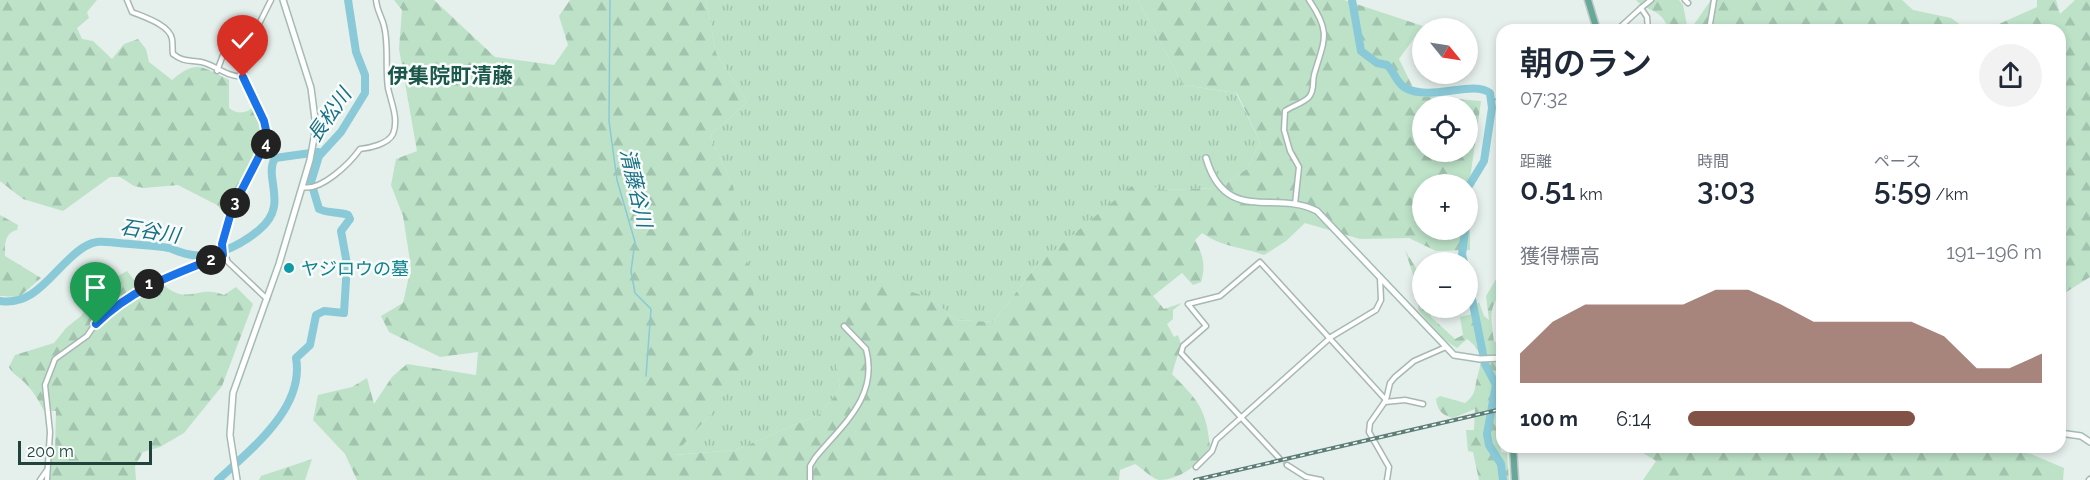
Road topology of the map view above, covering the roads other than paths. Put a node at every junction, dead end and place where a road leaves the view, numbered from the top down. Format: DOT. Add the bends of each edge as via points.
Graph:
graph roads {
  1 [pos="127,0"];
  2 [pos="271,0"];
  3 [pos="283,0"];
  4 [pos="376,0"];
  5 [pos="1308,0"];
  6 [pos="1588,0"];
  7 [pos="1651,0"];
  8 [pos="1714,0"];
  9 [pos="1641,8"];
  10 [pos="1594,24"];
  11 [pos="1624,24"];
  12 [pos="1648,24"];
  13 [pos="1710,24"];
  14 [pos="231,34"];
  15 [pos="217,71"];
  16 [pos="243,77"];
  17 [pos="1206,158"];
  18 [pos="302,186"];
  19 [pos="1295,204"];
  20 [pos="223,255"];
  21 [pos="1380,276"];
  22 [pos="267,299"];
  23 [pos="844,326"];
  24 [pos="1331,337"];
  25 [pos="1446,348"];
  26 [pos="1496,358"];
  27 [pos="1385,401"];
  28 [pos="1423,404"];
  29 [pos="1242,418"];
  30 [pos="2066,434"];
  31 [pos="2090,442"];
  32 [pos="1513,453"];
  33 [pos="1279,458"];
  34 [pos="1287,465"];
  35 [pos="1196,467"];
  36 [pos="48,469"];
  37 [pos="236,478"];
  38 [pos="40,480"];
  39 [pos="47,480"];
  40 [pos="810,480"];
  41 [pos="1321,480"];
  42 [pos="1387,480"];
  43 [pos="1515,480"];
  1 -- 15 [label="street" via="132,12 168,32 173,54 182,61 203,62"];
  2 -- 16 [label="street" via="247,48"];
  3 -- 18 [label="main road" via="314,103 316,127"];
  4 -- 18 [label="street" via="384,24 388,87 394,106 393,133 391,138 371,148 360,149 335,173 311,187"];
  5 -- 19 [label="street" via="1325,32 1308,100 1285,111 1284,130 1299,166"];
  6 -- 10 [label="main road"];
  7 -- 9 [label="street"];
  8 -- 13 [label="street"];
  9 -- 11 [label="street"];
  9 -- 12 [label="street"];
  14 -- 15 [label="street"];
  15 -- 16 [label="street"];
  16 -- 20 [label="street" via="264,121 268,139 232,209"];
  17 -- 19 [label="main road" via="1211,176 1224,191 1255,204"];
  18 -- 22 [label="main road"];
  19 -- 21 [label="main road" via="1317,212"];
  20 -- 22 [label="street"];
  20 -- 36 [label="street" via="163,278 123,300 87,336 56,359 45,385 50,432"];
  21 -- 24 [label="street" via="1378,308"];
  21 -- 25 [label="main road"];
  22 -- 37 [label="main road" via="232,393 230,421"];
  23 -- 40 [label="street" via="866,349 866,394 815,458"];
  24 -- 27 [label="street"];
  24 -- 29 [label="street"];
  24 -- 29 [label="street" via="1260,262 1220,296 1188,304 1206,326 1183,346 1181,353"];
  25 -- 26 [label="main road" via="1462,358"];
  25 -- 27 [label="street" via="1403,370 1390,383"];
  27 -- 28 [label="street"];
  27 -- 42 [label="street" via="1372,417 1369,432 1389,467"];
  29 -- 33 [label="street"];
  29 -- 35 [label="street" via="1216,440 1212,451"];
  30 -- 31 [label="main road"];
  32 -- 43 [label="main road"];
  34 -- 41 [label="street" via="1306,477"];
  36 -- 38 [label="street"];
  36 -- 39 [label="street"];
}
